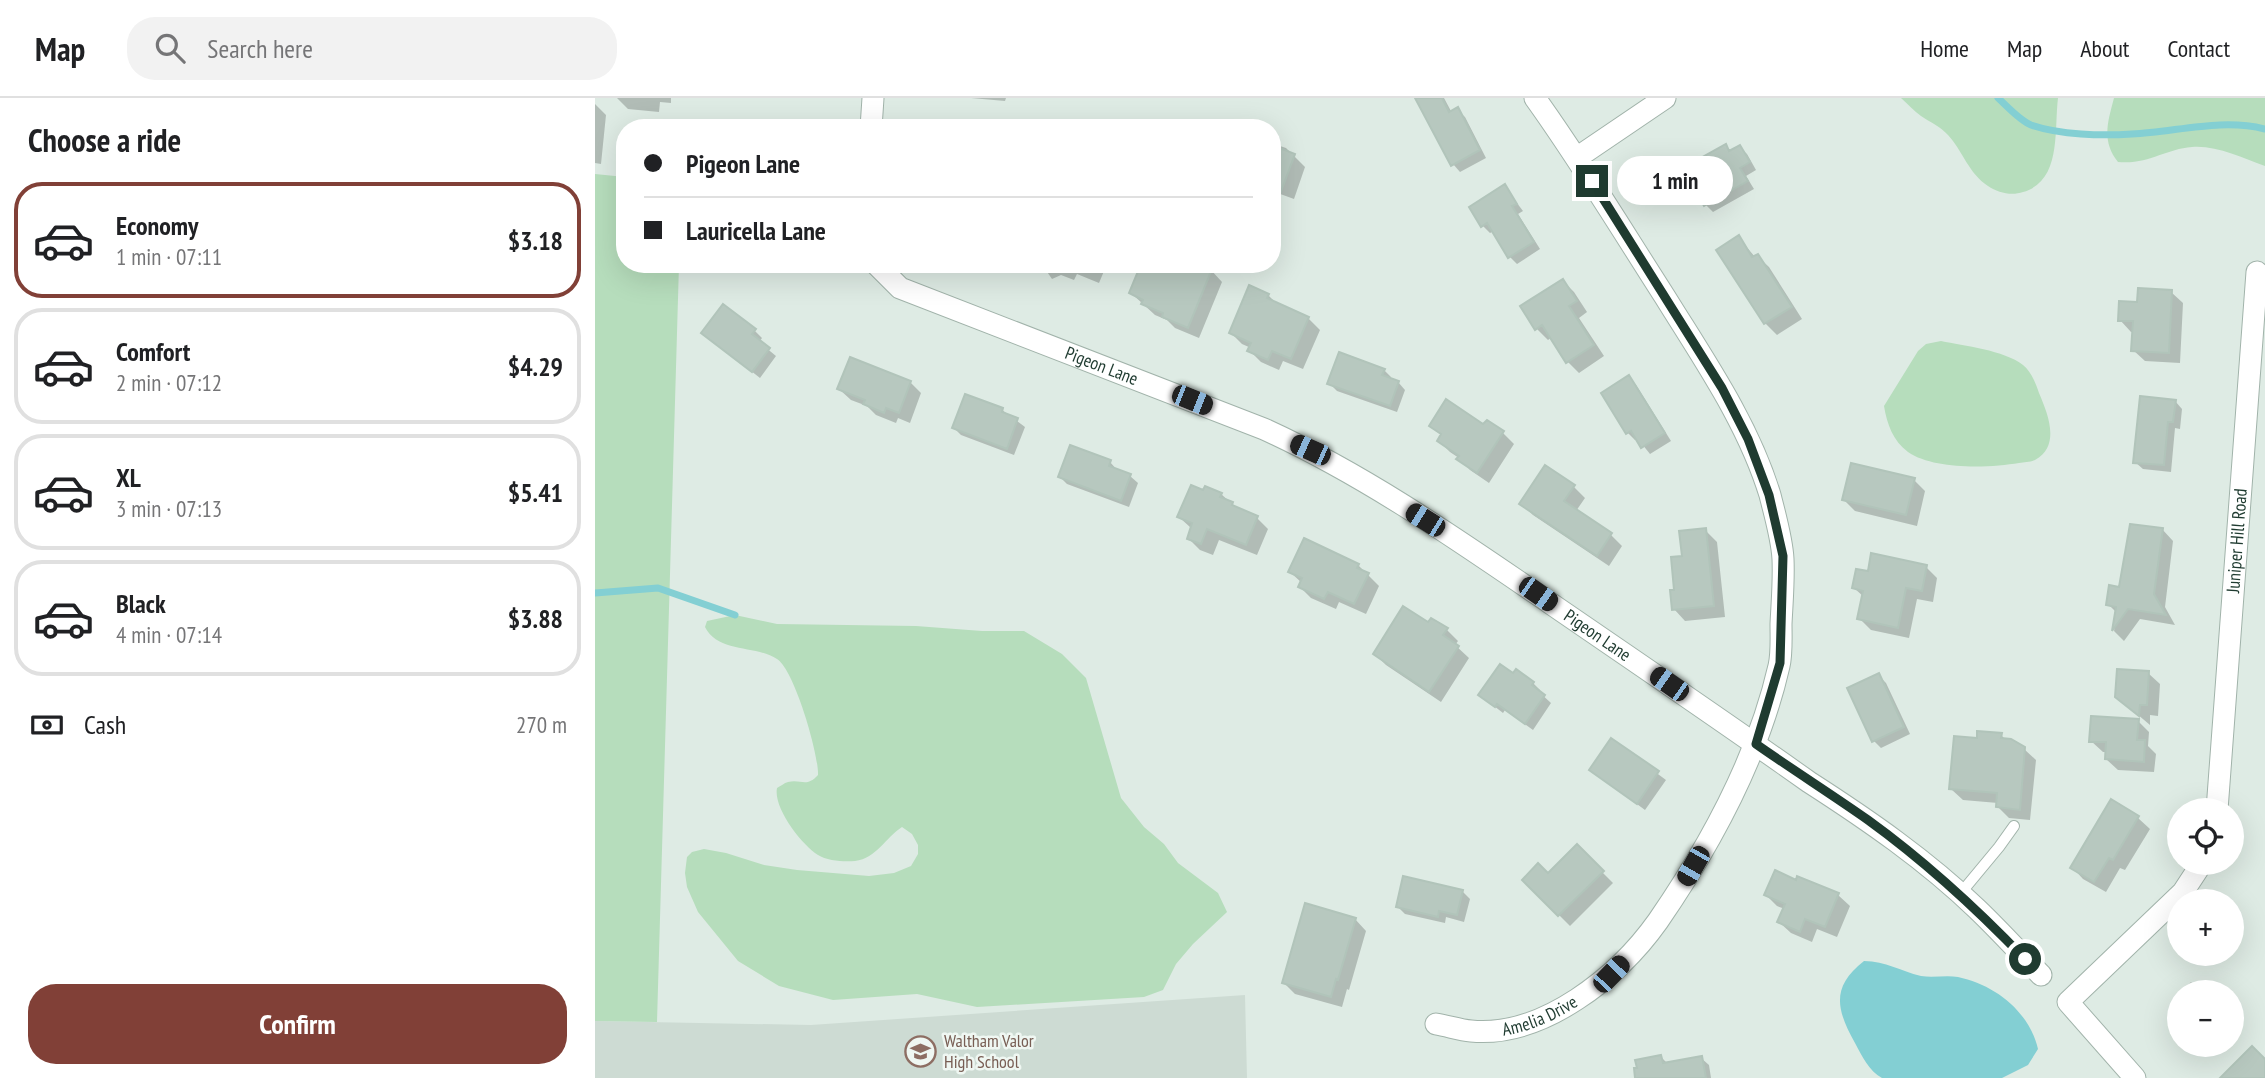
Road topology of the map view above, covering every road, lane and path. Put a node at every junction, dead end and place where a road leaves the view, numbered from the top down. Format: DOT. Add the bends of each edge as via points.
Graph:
graph roads {
  1 [pos="873,98"];
  2 [pos="1535,98"];
  3 [pos="1665,98"];
  4 [pos="872,119"];
  5 [pos="1578,158"];
  6 [pos="2257,272"];
  7 [pos="884,273"];
  8 [pos="2256,396"];
  9 [pos="1756,744"];
  10 [pos="2218,798"];
  11 [pos="2014,826"];
  12 [pos="2195,875"];
  13 [pos="1960,894"];
  14 [pos="2041,975"];
  15 [pos="1436,1024"];
  16 [pos="2135,1078"];
  1 -- 4 [label="street"];
  2 -- 5 [label="street, Amelia Drive"];
  3 -- 5 [label="street"];
  5 -- 9 [label="street, Amelia Drive" via="1722,388 1769,495 1783,556 1780,663"];
  6 -- 8 [label="street, Juniper Hill Road"];
  7 -- 9 [label="street, Pigeon Lane" via="899,288 1310,450 1472,549"];
  8 -- 10 [label="street, Juniper Hill Road"];
  9 -- 13 [label="street, Pigeon Lane" via="1866,818"];
  9 -- 15 [label="street, Amelia Drive" via="1680,889 1646,937 1611,974 1544,1017 1509,1028 1473,1031"];
  11 -- 13 [label="lane"];
  12 -- 16 [label="street" via="2183,892 2068,1002"];
  13 -- 14 [label="street, Pigeon Lane"];
}
